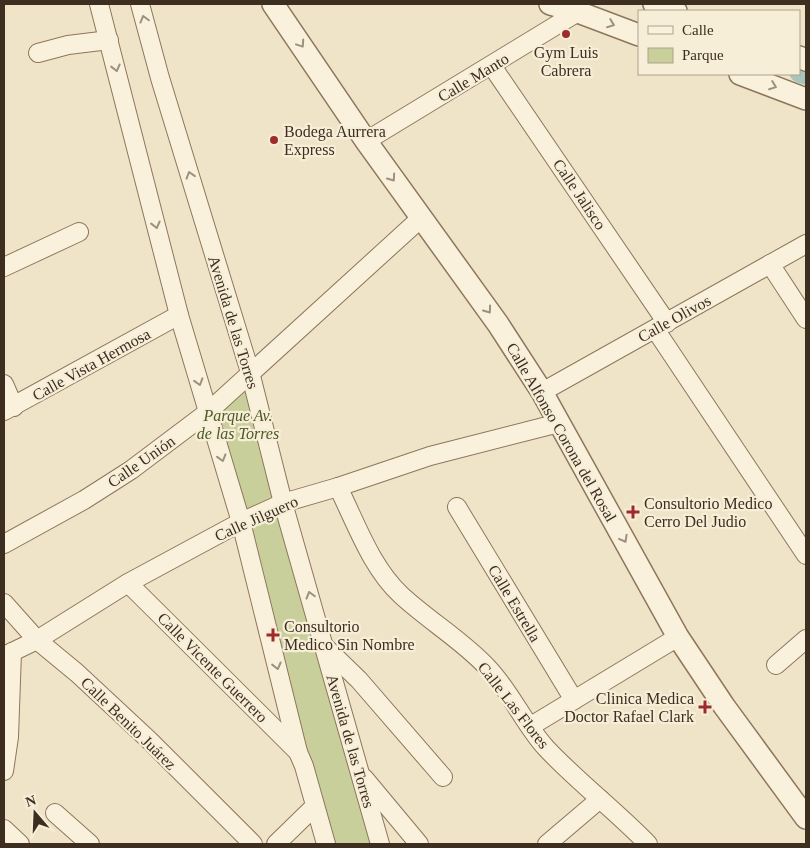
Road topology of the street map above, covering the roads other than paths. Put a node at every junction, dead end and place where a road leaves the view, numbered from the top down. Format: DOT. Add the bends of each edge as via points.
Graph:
graph roads {
  1 [pos="99,4"];
  2 [pos="140,4"];
  3 [pos="273,4"];
  4 [pos="550,4"];
  5 [pos="654,4"];
  6 [pos="675,10"];
  7 [pos="578,12"];
  8 [pos="638,35"];
  9 [pos="109,40"];
  10 [pos="38,53"];
  11 [pos="492,66"];
  12 [pos="743,75"];
  13 [pos="806,99"];
  14 [pos="366,141"];
  15 [pos="421,218"];
  16 [pos="78,232"];
  17 [pos="806,244"];
  18 [pos="770,264"];
  19 [pos="4,267"];
  20 [pos="179,315"];
  21 [pos="806,319"];
  22 [pos="661,326"];
  23 [pos="250,372"];
  24 [pos="4,384"];
  25 [pos="542,392"];
  26 [pos="9,409"];
  27 [pos="208,412"];
  28 [pos="559,423"];
  29 [pos="338,487"];
  30 [pos="283,503"];
  31 [pos="457,506"];
  32 [pos="241,522"];
  33 [pos="4,544"];
  34 [pos="806,556"];
  35 [pos="128,583"];
  36 [pos="4,603"];
  37 [pos="678,637"];
  38 [pos="806,639"];
  39 [pos="37,640"];
  40 [pos="325,646"];
  41 [pos="8,654"];
  42 [pos="776,665"];
  43 [pos="574,700"];
  44 [pos="531,726"];
  45 [pos="298,752"];
  46 [pos="4,771"];
  47 [pos="359,771"];
  48 [pos="443,776"];
  49 [pos="600,799"];
  50 [pos="314,807"];
  51 [pos="55,813"];
  52 [pos="806,818"];
  53 [pos="4,830"];
  54 [pos="20,844"];
  55 [pos="90,844"];
  56 [pos="253,844"];
  57 [pos="276,844"];
  58 [pos="326,844"];
  59 [pos="380,844"];
  60 [pos="419,844"];
  61 [pos="547,844"];
  62 [pos="648,844"];
  1 -- 9 [label="street"];
  23 -- 2 [label="street, Avenida de las Torres, one-way"];
  3 -- 14 [label="street, Calle Alfonso Corona del Rosal, one-way"];
  4 -- 7 [label="street"];
  5 -- 6 [label="street"];
  7 -- 8 [label="street, one-way"];
  7 -- 11 [label="street, Calle Manto"];
  9 -- 10 [label="street"];
  9 -- 20 [label="street, one-way"];
  11 -- 14 [label="street, Calle Manto"];
  11 -- 22 [label="street, Calle Jalisco"];
  12 -- 13 [label="street, one-way"];
  14 -- 15 [label="street, Calle Alfonso Corona del Rosal, one-way"];
  15 -- 23 [label="street, Calle Unión"];
  15 -- 25 [label="street, Calle Alfonso Corona del Rosal, one-way" via="498,324"];
  16 -- 19 [label="street"];
  17 -- 18 [label="street, Calle Olivos"];
  18 -- 21 [label="street"];
  18 -- 22 [label="street, Calle Olivos"];
  20 -- 26 [label="street, Calle Vista Hermosa"];
  20 -- 27 [label="street, one-way"];
  22 -- 25 [label="street, Calle Olivos"];
  22 -- 34 [label="street, Calle Jalisco"];
  23 -- 27 [label="street, Calle Unión"];
  23 -- 30 [label="street, Avenida de las Torres"];
  24 -- 26 [label="street"];
  25 -- 28 [label="street, Calle Alfonso Corona del Rosal"];
  27 -- 32 [label="street, one-way"];
  27 -- 33 [label="street, Calle Unión" via="131,470"];
  28 -- 29 [label="street, Calle Jilguero" via="430,456"];
  28 -- 37 [label="street, Calle Alfonso Corona del Rosal, one-way"];
  29 -- 30 [label="street, Calle Jilguero"];
  29 -- 44 [label="street, Calle Las Flores" via="370,552 391,585 488,668"];
  30 -- 32 [label="street, Calle Jilguero"];
  40 -- 30 [label="street, Avenida de las Torres, one-way"];
  31 -- 43 [label="street, Calle Estrella"];
  32 -- 35 [label="street, Calle Jilguero"];
  32 -- 45 [label="street, one-way"];
  35 -- 39 [label="street, Calle Jilguero"];
  35 -- 45 [label="street, Calle Vicente Guerrero"];
  36 -- 39 [label="street, Calle Benito Juárez"];
  37 -- 43 [label="street"];
  37 -- 52 [label="street, Calle Alfonso Corona del Rosal"];
  38 -- 42 [label="street"];
  39 -- 41 [label="street, Calle Jilguero"];
  39 -- 56 [label="street, Calle Benito Juárez" via="77,673"];
  40 -- 47 [label="street, Avenida de las Torres"];
  40 -- 48 [label="street"];
  41 -- 46 [label="street" via="9,737"];
  43 -- 44 [label="street"];
  44 -- 49 [label="street, Calle Las Flores" via="550,752"];
  45 -- 50 [label="street"];
  47 -- 59 [label="street, Avenida de las Torres"];
  47 -- 60 [label="street"];
  49 -- 61 [label="street"];
  49 -- 62 [label="street, Calle Las Flores"];
  50 -- 57 [label="street"];
  50 -- 58 [label="street"];
  51 -- 55 [label="street"];
  53 -- 54 [label="street"];
}
